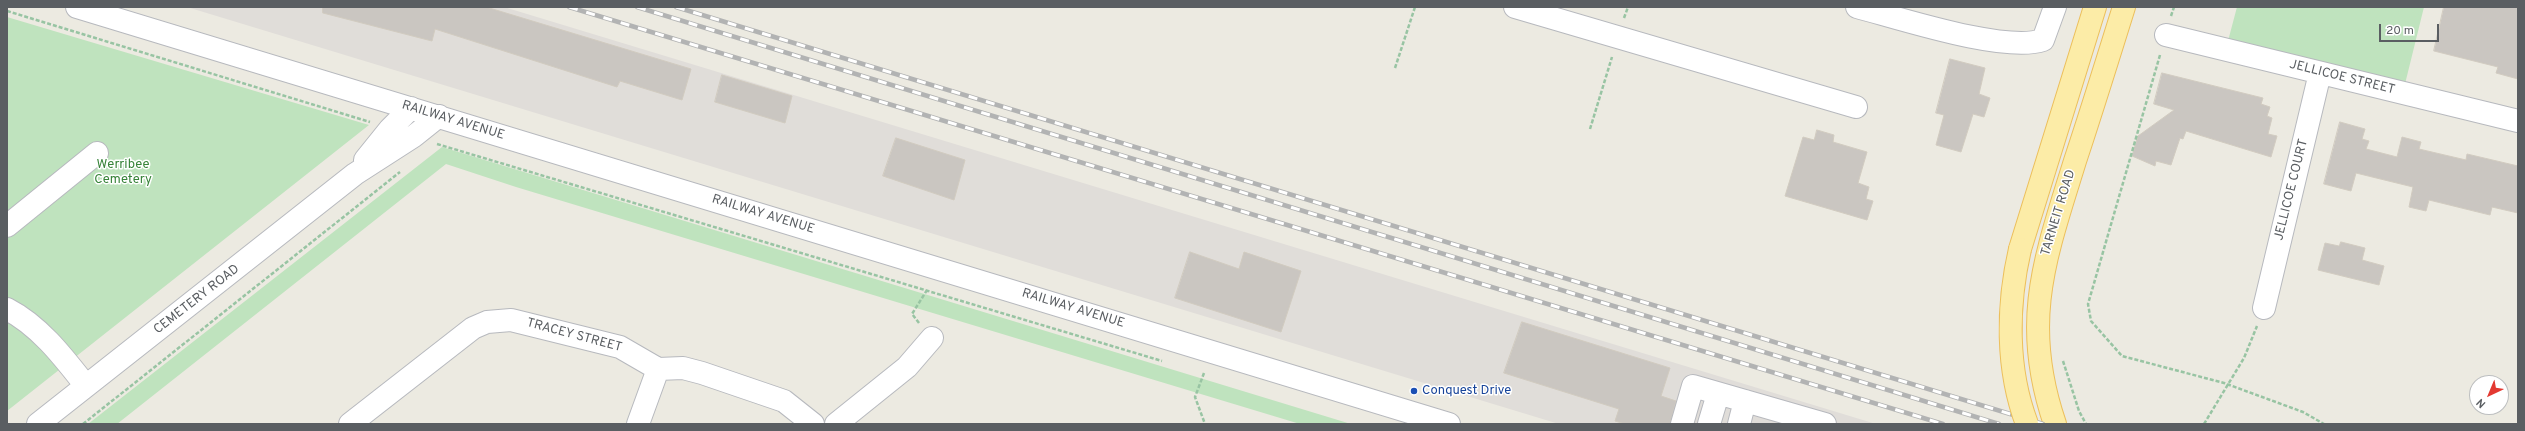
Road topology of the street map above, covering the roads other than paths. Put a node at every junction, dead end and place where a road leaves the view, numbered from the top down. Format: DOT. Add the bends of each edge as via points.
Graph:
graph roads {
  1 [pos="77,7"];
  2 [pos="1515,7"];
  3 [pos="1857,7"];
  4 [pos="2055,7"];
  5 [pos="2095,7"];
  6 [pos="2124,7"];
  7 [pos="2166,34"];
  8 [pos="2320,73"];
  9 [pos="1856,107"];
  10 [pos="411,108"];
  11 [pos="439,116"];
  12 [pos="2518,121"];
  13 [pos="97,153"];
  14 [pos="355,174"];
  15 [pos="7,226"];
  16 [pos="2264,308"];
  17 [pos="7,310"];
  18 [pos="932,338"];
  19 [pos="658,369"];
  20 [pos="86,386"];
  21 [pos="1744,406"];
  22 [pos="1802,421"];
  23 [pos="38,424"];
  24 [pos="350,424"];
  25 [pos="638,424"];
  26 [pos="813,424"];
  27 [pos="836,424"];
  28 [pos="1449,424"];
  29 [pos="1682,424"];
  30 [pos="1695,424"];
  31 [pos="1709,424"];
  32 [pos="1724,424"];
  33 [pos="1739,424"];
  34 [pos="1825,424"];
  35 [pos="2027,424"];
  36 [pos="2055,424"];
  1 -- 10 [label="street, RAILWAY AVENUE"];
  2 -- 9 [label="street"];
  3 -- 4 [label="street" via="1982,39 2031,44 2043,40"];
  5 -- 35 [label="main road, TARNEIT ROAD, bridge" via="2020,249 2012,305 2011,347 2015,381"];
  6 -- 36 [label="main road, TARNEIT ROAD" via="2045,257 2038,302 2037,334 2046,399"];
  7 -- 8 [label="street, JELLICOE STREET"];
  8 -- 12 [label="street, JELLICOE STREET"];
  8 -- 16 [label="street, JELLICOE COURT"];
  10 -- 11 [label="street, RAILWAY AVENUE"];
  10 -- 14 [label="street, CEMETERY ROAD" via="390,129"];
  11 -- 14 [label="street, CEMETERY ROAD" via="414,136"];
  11 -- 28 [label="street, RAILWAY AVENUE"];
  13 -- 15 [label="street"];
  14 -- 20 [label="street, CEMETERY ROAD"];
  17 -- 20 [label="street" via="32,326 50,342"];
  18 -- 27 [label="street" via="907,367"];
  19 -- 24 [label="street, TRACEY STREET" via="620,347 511,320 498,320 480,324 462,336"];
  19 -- 25 [label="street"];
  19 -- 26 [label="street" via="683,368 784,401"];
  20 -- 23 [label="street, CEMETERY ROAD"];
  21 -- 22 [label="street"];
  21 -- 29 [label="street" via="1693,386"];
  21 -- 30 [label="street"];
  21 -- 31 [label="street"];
  21 -- 32 [label="street"];
  21 -- 33 [label="street"];
  22 -- 34 [label="street"];
}
